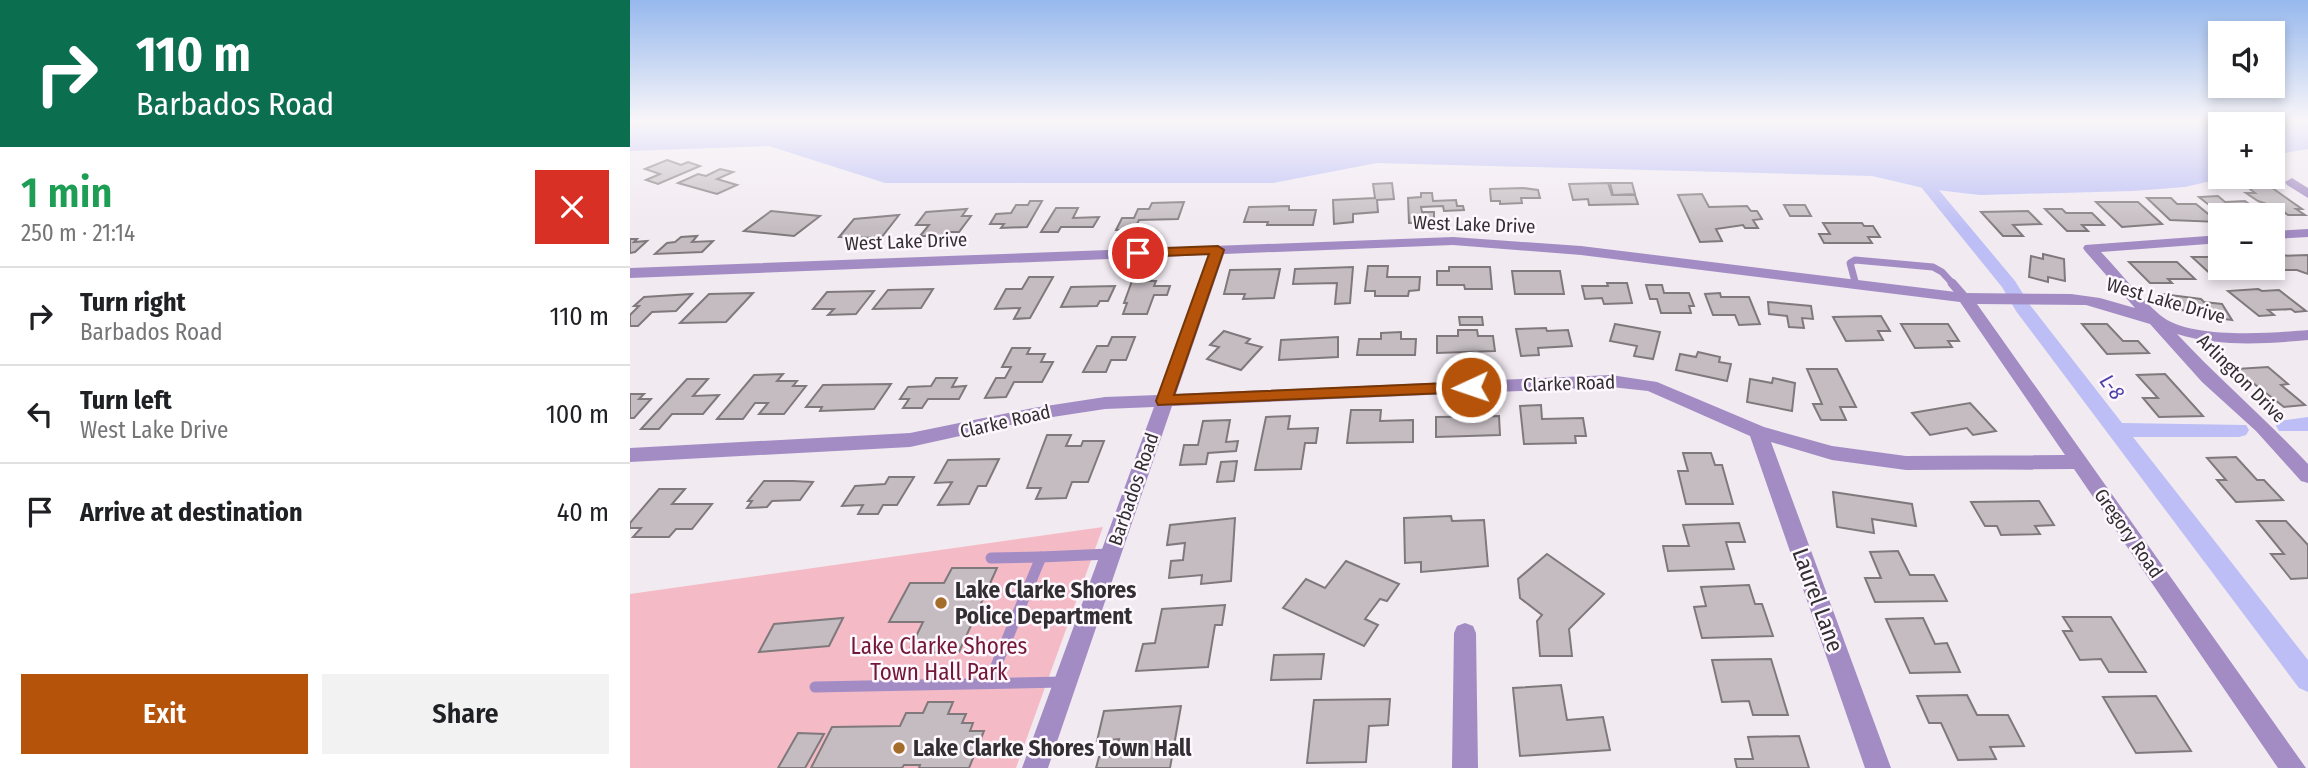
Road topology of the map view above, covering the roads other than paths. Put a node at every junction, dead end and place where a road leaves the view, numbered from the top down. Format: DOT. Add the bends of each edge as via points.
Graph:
graph roads {
  1 [pos="2292,182"];
  2 [pos="2308,194"];
  3 [pos="2308,233"];
  4 [pos="2285,234"];
  5 [pos="2208,240"];
  6 [pos="1218,250"];
  7 [pos="630,272"];
  8 [pos="1857,285"];
  9 [pos="1966,299"];
  10 [pos="2154,318"];
  11 [pos="2308,335"];
  12 [pos="1164,401"];
  13 [pos="1758,432"];
  14 [pos="630,455"];
  15 [pos="2080,462"];
  16 [pos="2308,476"];
  17 [pos="1110,554"];
  18 [pos="1041,556"];
  19 [pos="991,558"];
  20 [pos="1465,633"];
  21 [pos="1065,682"];
  22 [pos="989,683"];
  23 [pos="815,687"];
  24 [pos="1035,768"];
  25 [pos="1465,768"];
  26 [pos="1878,768"];
  27 [pos="2293,768"];
  1 -- 2 [label="street"];
  3 -- 4 [label="street"];
  5 -- 10 [label="street, Arlington Drive" via="2090,248"];
  6 -- 7 [label="street, West Lake Drive"];
  6 -- 8 [label="street, West Lake Drive" via="1495,243"];
  6 -- 12 [label="street, Barbados Road"];
  8 -- 9 [label="street, West Lake Drive"];
  8 -- 9 [label="lane" via="1850,263 1855,260 1933,267"];
  9 -- 10 [label="street, West Lake Drive" via="2099,302"];
  9 -- 15 [label="street, Gregory Road"];
  10 -- 11 [label="street, West Lake Drive" via="2222,338"];
  10 -- 16 [label="street, Arlington Drive"];
  12 -- 13 [label="street, Clarke Road" via="1624,381 1663,390"];
  12 -- 14 [label="street, Clarke Road" via="1077,406 910,440"];
  12 -- 17 [label="street, Barbados Road"];
  13 -- 15 [label="street, Clarke Road" via="1877,460"];
  13 -- 26 [label="street, Laurel Lane"];
  15 -- 27 [label="street, Gregory Road"];
  17 -- 18 [label="lane"];
  17 -- 21 [label="street, Barbados Road"];
  18 -- 19 [label="lane"];
  18 -- 22 [label="lane"];
  20 -- 25 [label="street"];
  21 -- 22 [label="lane"];
  21 -- 24 [label="street, Barbados Road"];
  22 -- 23 [label="lane"];
}
